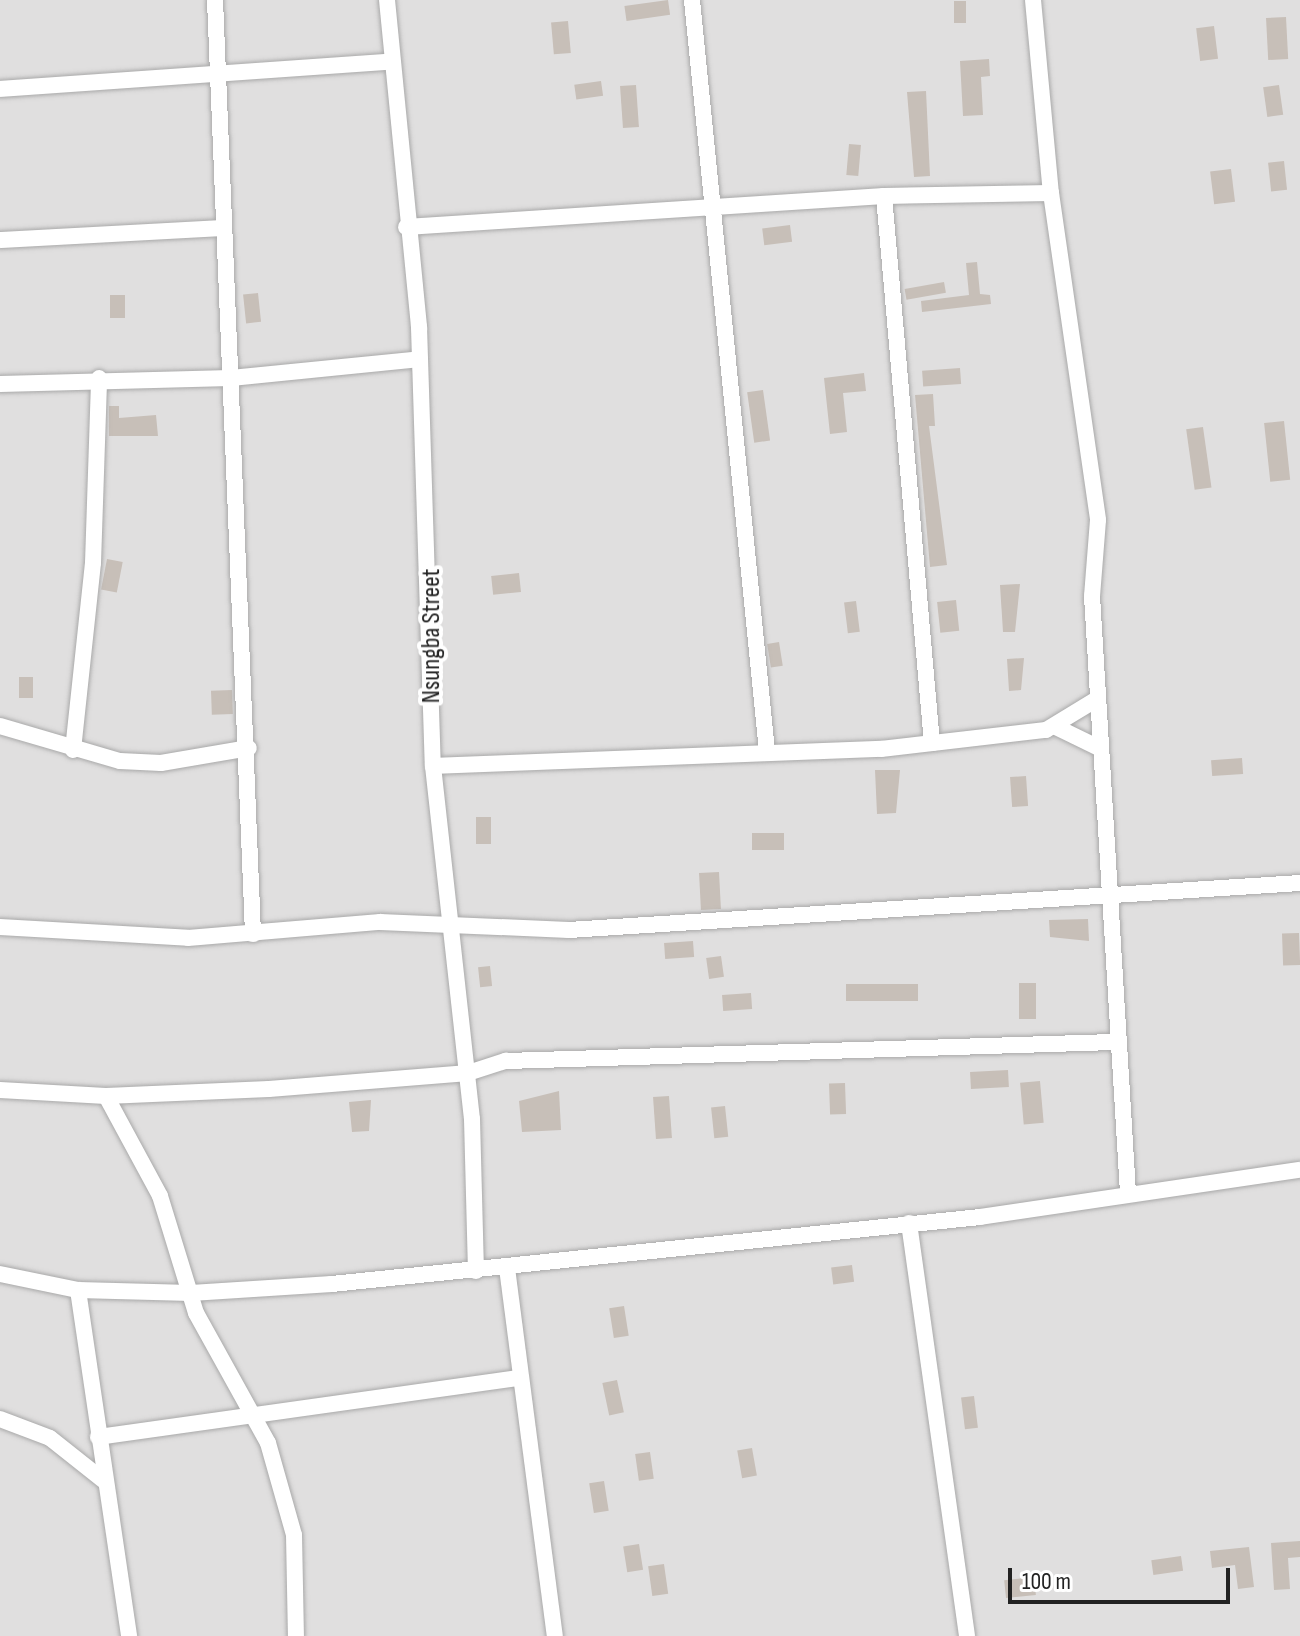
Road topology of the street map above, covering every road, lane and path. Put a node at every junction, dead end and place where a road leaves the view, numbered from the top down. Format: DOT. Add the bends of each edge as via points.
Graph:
graph roads {
  1 [pos="215,0"];
  2 [pos="387,0"];
  3 [pos="692,0"];
  4 [pos="1033,0"];
  5 [pos="391,62"];
  6 [pos="217,78"];
  7 [pos="0,89"];
  8 [pos="1051,193"];
  9 [pos="884,196"];
  10 [pos="708,211"];
  11 [pos="406,227"];
  12 [pos="224,228"];
  13 [pos="0,240"];
  14 [pos="420,359"];
  15 [pos="99,378"];
  16 [pos="231,378"];
  17 [pos="0,384"];
  18 [pos="1097,699"];
  19 [pos="0,726"];
  20 [pos="1056,727"];
  21 [pos="932,743"];
  22 [pos="249,748"];
  23 [pos="1099,748"];
  24 [pos="73,750"];
  25 [pos="767,752"];
  26 [pos="433,766"];
  27 [pos="1300,883"];
  28 [pos="1106,896"];
  29 [pos="451,926"];
  30 [pos="0,927"];
  31 [pos="253,934"];
  32 [pos="1115,1042"];
  33 [pos="468,1073"];
  34 [pos="0,1090"];
  35 [pos="106,1096"];
  36 [pos="1300,1170"];
  37 [pos="1128,1193"];
  38 [pos="909,1223"];
  39 [pos="507,1268"];
  40 [pos="476,1271"];
  41 [pos="0,1274"];
  42 [pos="78,1290"];
  43 [pos="191,1293"];
  44 [pos="520,1378"];
  45 [pos="258,1416"];
  46 [pos="0,1419"];
  47 [pos="98,1437"];
  48 [pos="103,1480"];
  49 [pos="129,1636"];
  50 [pos="296,1636"];
  51 [pos="555,1636"];
  52 [pos="967,1636"];
  1 -- 6 [label="street"];
  2 -- 5 [label="street, Nsungba Street"];
  3 -- 10 [label="street"];
  4 -- 8 [label="street"];
  5 -- 6 [label="street"];
  5 -- 11 [label="street, Nsungba Street"];
  6 -- 7 [label="street"];
  6 -- 12 [label="street"];
  8 -- 9 [label="street"];
  8 -- 18 [label="street" via="1098,520 1092,596"];
  9 -- 10 [label="street"];
  9 -- 21 [label="street"];
  10 -- 11 [label="street"];
  10 -- 25 [label="street"];
  11 -- 14 [label="street, Nsungba Street"];
  12 -- 13 [label="street"];
  12 -- 16 [label="street"];
  14 -- 16 [label="street"];
  14 -- 26 [label="street, Nsungba Street"];
  15 -- 16 [label="street"];
  15 -- 17 [label="street"];
  15 -- 24 [label="street" via="93,563"];
  16 -- 22 [label="street"];
  18 -- 20 [label="street"];
  18 -- 23 [label="street"];
  19 -- 24 [label="street"];
  20 -- 21 [label="street"];
  20 -- 23 [label="street"];
  21 -- 25 [label="street"];
  22 -- 24 [label="street" via="161,763"];
  22 -- 31 [label="street"];
  23 -- 28 [label="street"];
  25 -- 26 [label="street"];
  26 -- 29 [label="street, Nsungba Street"];
  27 -- 28 [label="street"];
  28 -- 29 [label="street" via="569,930"];
  28 -- 32 [label="street"];
  29 -- 31 [label="street" via="380,922"];
  29 -- 33 [label="street, Nsungba Street"];
  30 -- 31 [label="street" via="188,938"];
  32 -- 33 [label="street" via="506,1061"];
  32 -- 37 [label="street"];
  33 -- 35 [label="street"];
  33 -- 40 [label="street, Nsungba Street"];
  34 -- 35 [label="street"];
  35 -- 43 [label="street" via="149,1171"];
  36 -- 37 [label="street"];
  37 -- 38 [label="street"];
  38 -- 39 [label="street"];
  38 -- 52 [label="street"];
  39 -- 40 [label="street"];
  39 -- 44 [label="street"];
  40 -- 43 [label="street"];
  41 -- 42 [label="street"];
  42 -- 43 [label="street"];
  42 -- 47 [label="street"];
  43 -- 45 [label="street" via="203,1326"];
  44 -- 45 [label="street"];
  44 -- 51 [label="street"];
  45 -- 47 [label="street"];
  45 -- 50 [label="street" via="294,1535"];
  46 -- 48 [label="street" via="50,1438"];
  47 -- 48 [label="street"];
  48 -- 49 [label="street"];
}
